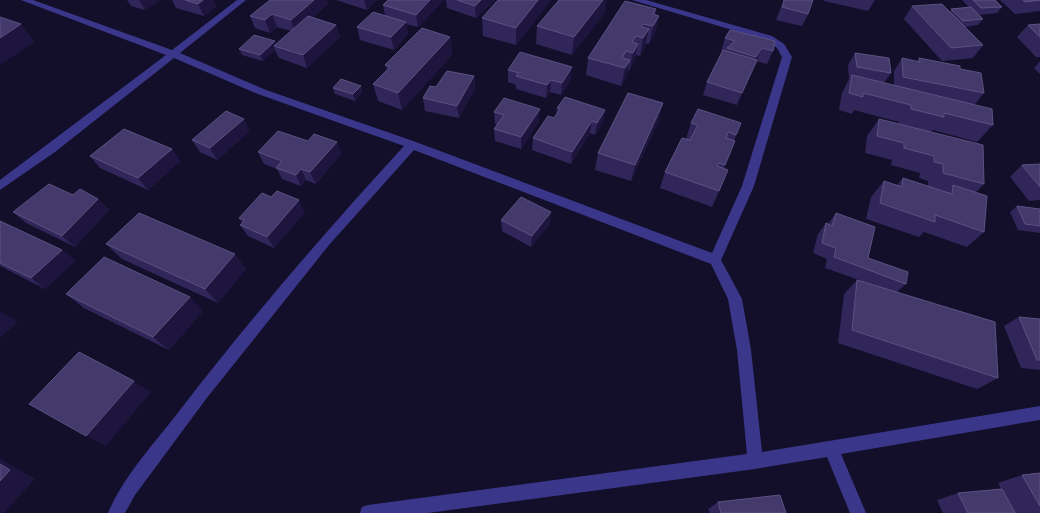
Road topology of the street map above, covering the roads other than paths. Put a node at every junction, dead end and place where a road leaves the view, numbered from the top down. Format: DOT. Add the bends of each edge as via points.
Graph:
graph roads {
  1 [pos="25,0"];
  2 [pos="242,0"];
  3 [pos="636,0"];
  4 [pos="173,54"];
  5 [pos="412,145"];
  6 [pos="0,186"];
  7 [pos="715,260"];
  8 [pos="1040,413"];
  9 [pos="831,448"];
  10 [pos="755,461"];
  11 [pos="116,513"];
  12 [pos="368,513"];
  13 [pos="858,513"];
  1 -- 4 [label="street"];
  2 -- 4 [label="street"];
  3 -- 7 [label="street" via="769,38 781,46 787,57 748,186"];
  4 -- 5 [label="street" via="262,92"];
  4 -- 6 [label="street"];
  5 -- 7 [label="street"];
  5 -- 11 [label="street" via="325,241 201,394 129,489"];
  7 -- 10 [label="street" via="735,299 744,350"];
  8 -- 9 [label="street"];
  9 -- 10 [label="street"];
  9 -- 13 [label="street"];
  10 -- 12 [label="street"];
}
